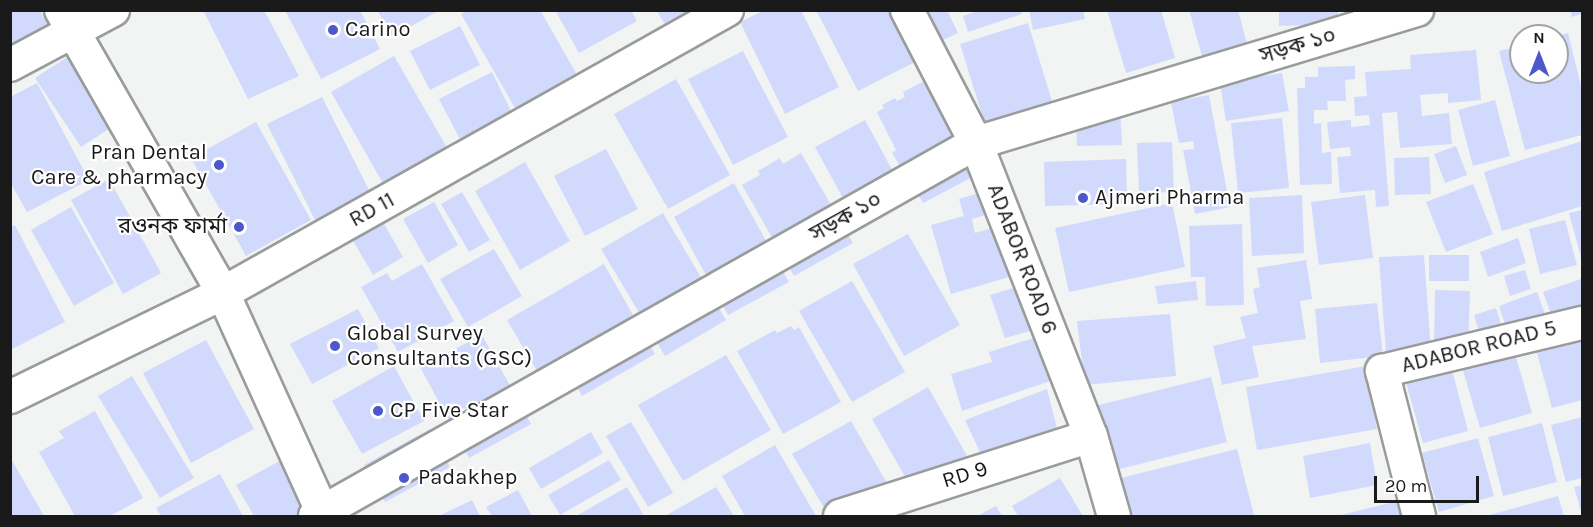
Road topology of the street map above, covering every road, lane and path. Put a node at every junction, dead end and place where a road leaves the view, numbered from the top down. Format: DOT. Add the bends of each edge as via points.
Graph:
graph roads {
  1 [pos="113,10"];
  2 [pos="727,10"];
  3 [pos="908,10"];
  4 [pos="1417,10"];
  5 [pos="67,21"];
  6 [pos="10,65"];
  7 [pos="976,143"];
  8 [pos="223,293"];
  9 [pos="1582,322"];
  10 [pos="10,397"];
  11 [pos="1091,436"];
  12 [pos="320,515"];
  13 [pos="840,516"];
  14 [pos="1114,516"];
  15 [pos="1419,516"];
  1 -- 5 [label="street"];
  2 -- 8 [label="street, RD 11"];
  3 -- 7 [label="street, ADABOR ROAD 6"];
  4 -- 7 [label="street, সড়ক ১০"];
  5 -- 6 [label="street"];
  5 -- 8 [label="street"];
  7 -- 11 [label="street, ADABOR ROAD 6"];
  7 -- 12 [label="street, সড়ক ১০"];
  8 -- 10 [label="street, RD 11"];
  8 -- 12 [label="street"];
  9 -- 15 [label="street, ADABOR ROAD 5" via="1382,371"];
  11 -- 13 [label="street, RD 9"];
  11 -- 14 [label="street, ADABOR ROAD 6"];
}
